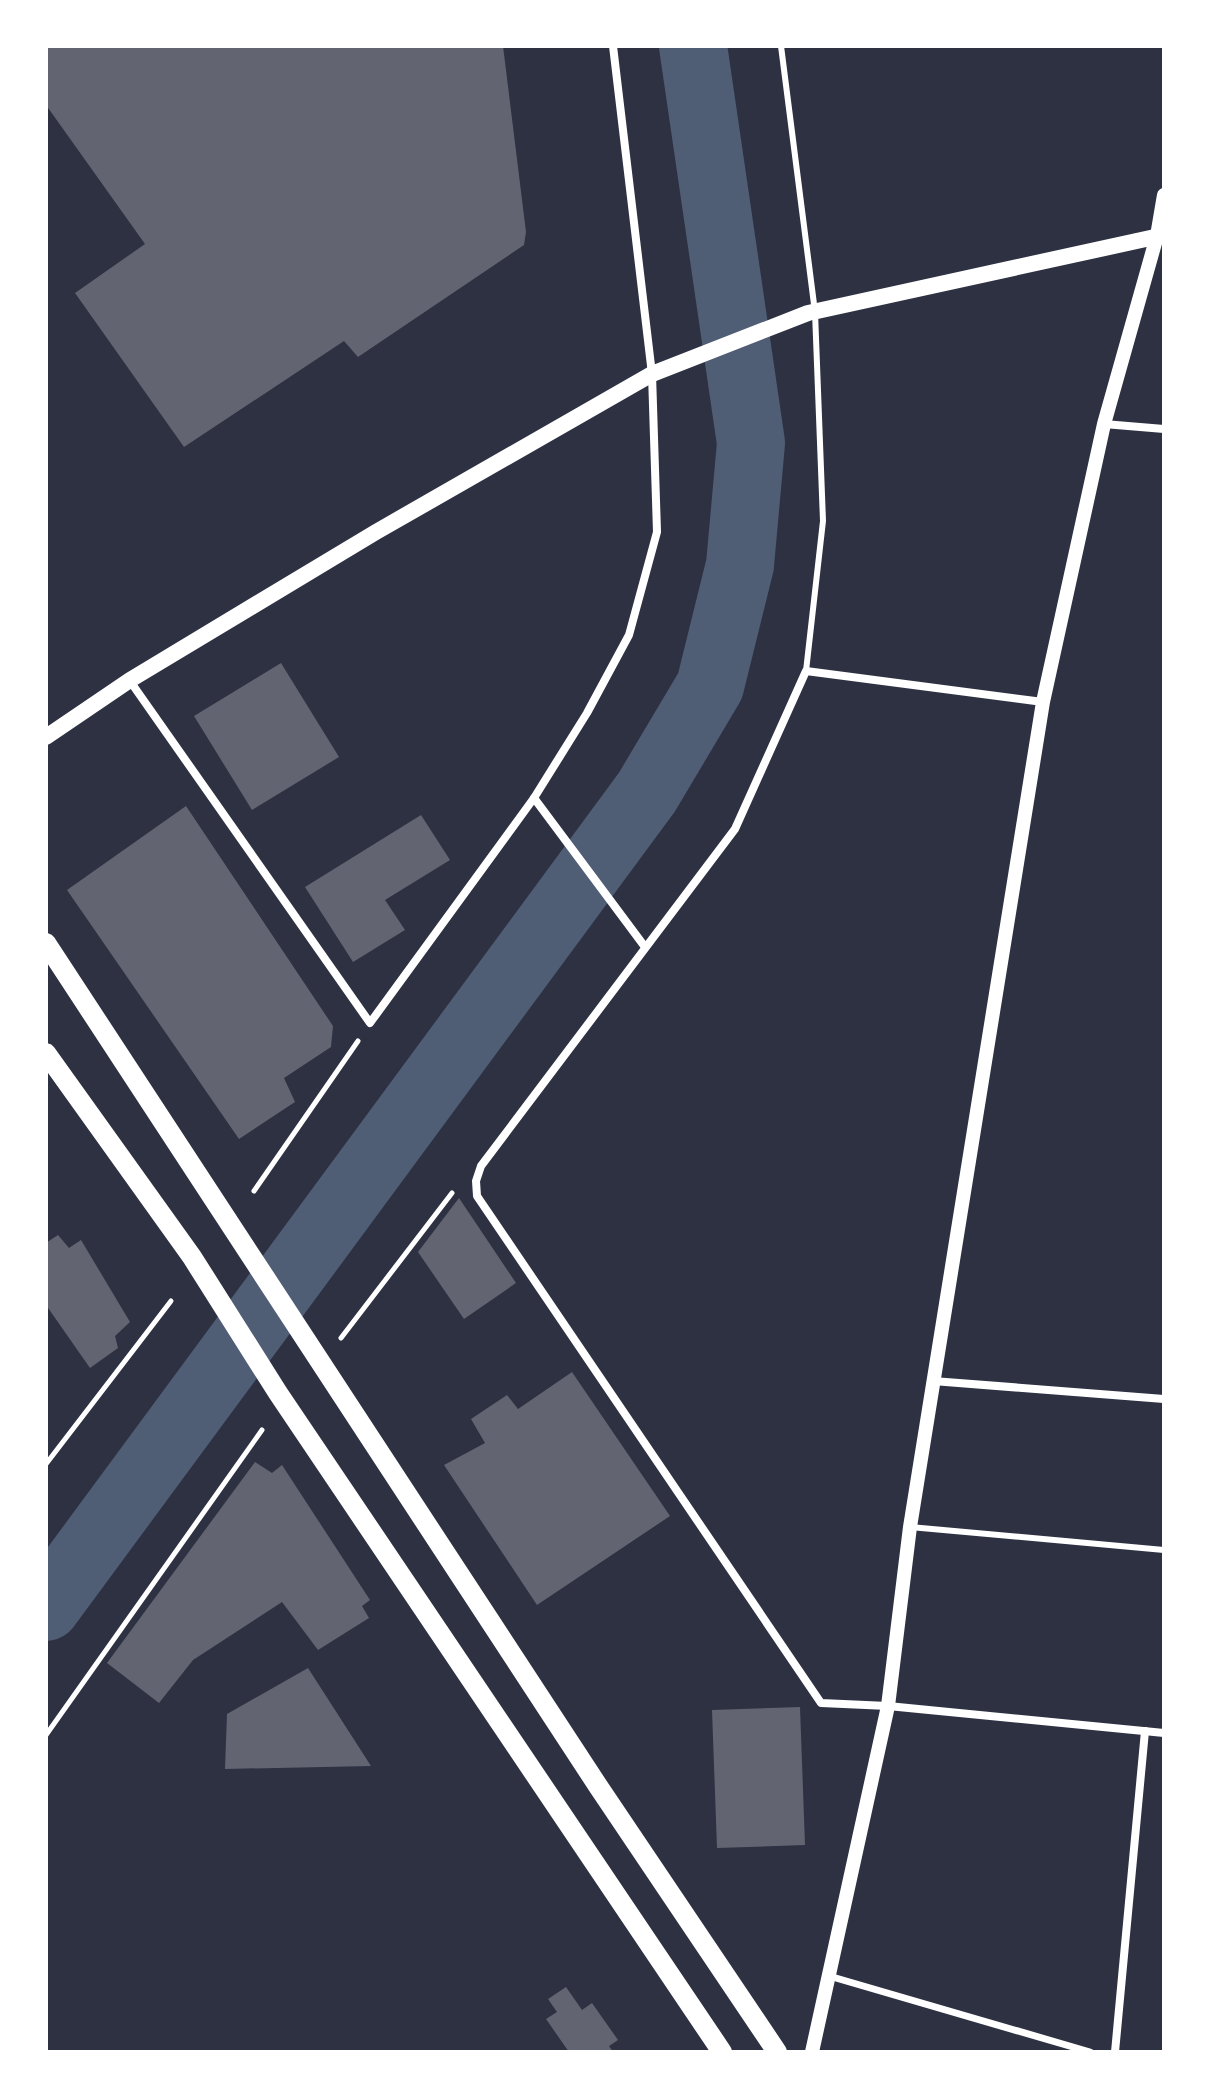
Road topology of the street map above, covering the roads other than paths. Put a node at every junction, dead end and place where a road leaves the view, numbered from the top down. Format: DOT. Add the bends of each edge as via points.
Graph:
graph roads {
  1 [pos="613,46"];
  2 [pos="781,46"];
  3 [pos="1164,195"];
  4 [pos="1160,236"];
  5 [pos="811,312"];
  6 [pos="652,374"];
  7 [pos="1104,424"];
  8 [pos="1164,429"];
  9 [pos="806,671"];
  10 [pos="130,680"];
  11 [pos="1043,702"];
  12 [pos="46,737"];
  13 [pos="534,798"];
  14 [pos="46,943"];
  15 [pos="645,947"];
  16 [pos="46,1053"];
  17 [pos="933,1381"];
  18 [pos="1164,1399"];
  19 [pos="910,1527"];
  20 [pos="1164,1550"];
  21 [pos="888,1706"];
  22 [pos="1145,1731"];
  23 [pos="1164,1733"];
  24 [pos="829,1976"];
  25 [pos="722,2052"];
  26 [pos="777,2052"];
  27 [pos="812,2052"];
  28 [pos="1090,2052"];
  29 [pos="1115,2052"];
  1 -- 6 [label="street"];
  2 -- 5 [label="lane"];
  3 -- 4 [label="street"];
  4 -- 5 [label="main road"];
  4 -- 7 [label="street"];
  5 -- 6 [label="main road"];
  5 -- 9 [label="lane" via="823,521"];
  6 -- 10 [label="main road"];
  6 -- 13 [label="street" via="657,532 653,551 629,635"];
  7 -- 8 [label="street"];
  7 -- 11 [label="street"];
  9 -- 11 [label="street"];
  9 -- 15 [label="street" via="735,829"];
  10 -- 12 [label="main road"];
  10 -- 13 [label="street" via="370,1023"];
  11 -- 17 [label="street"];
  13 -- 15 [label="street"];
  14 -- 26 [label="main road"];
  15 -- 21 [label="street" via="481,1166 477,1196 821,1703"];
  16 -- 25 [label="main road" via="192,1257"];
  17 -- 18 [label="street"];
  17 -- 19 [label="street"];
  19 -- 20 [label="lane"];
  19 -- 21 [label="street"];
  21 -- 22 [label="street"];
  21 -- 24 [label="street"];
  22 -- 23 [label="street"];
  22 -- 29 [label="street"];
  24 -- 27 [label="street"];
  24 -- 28 [label="street"];
}
